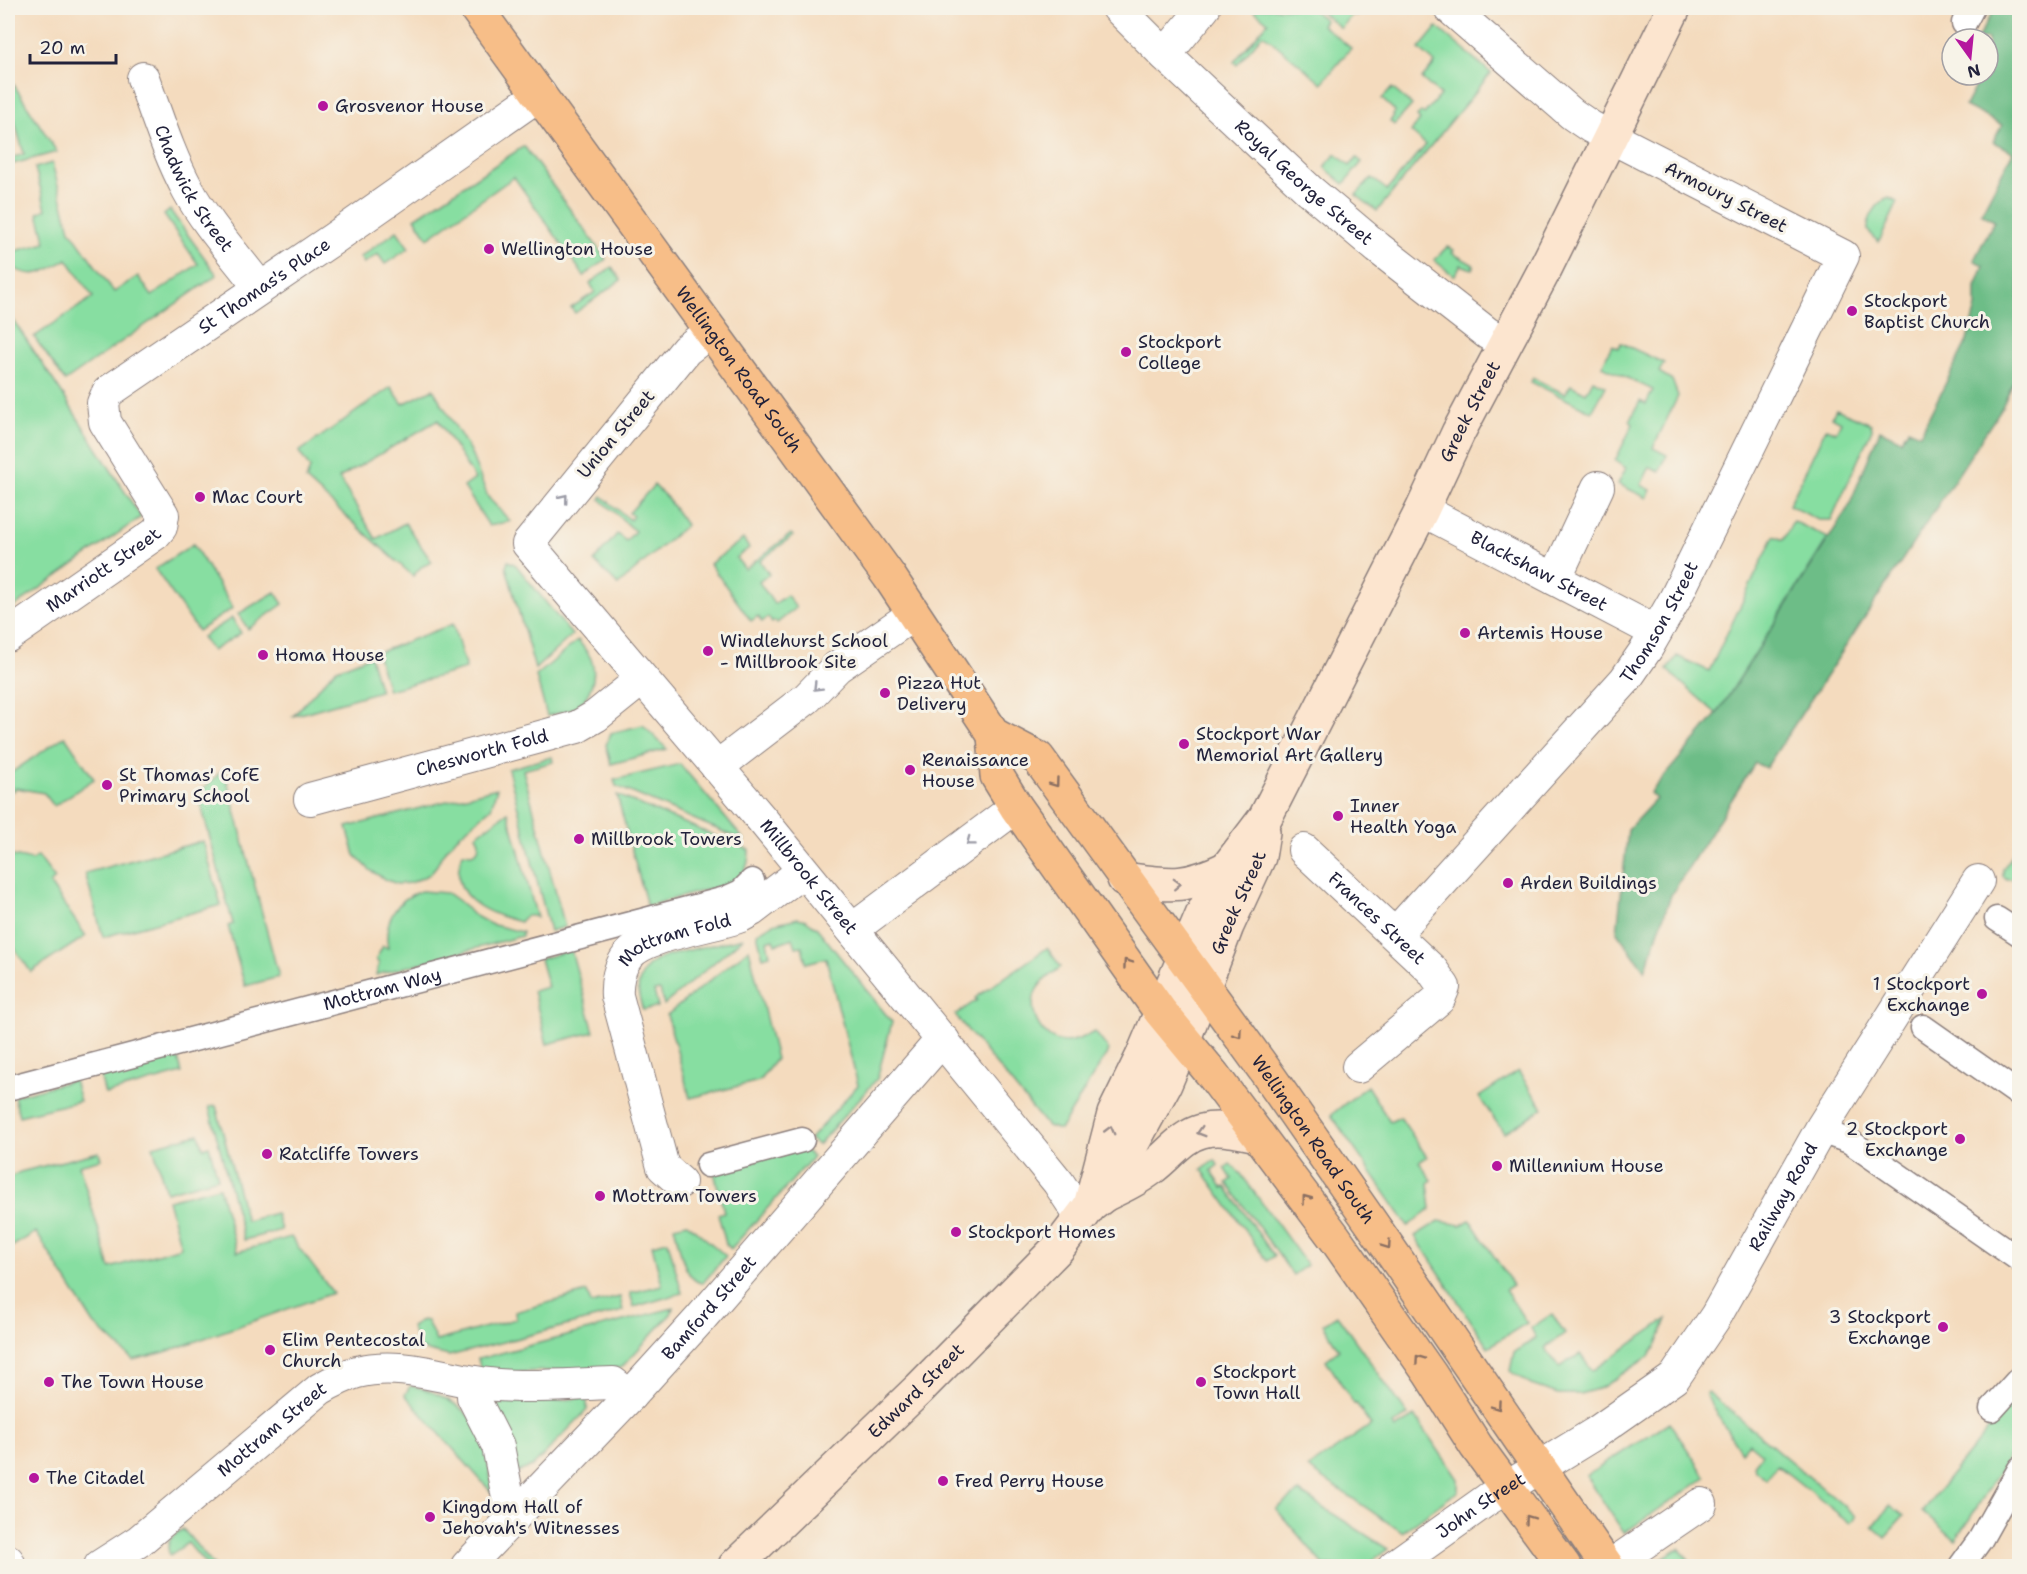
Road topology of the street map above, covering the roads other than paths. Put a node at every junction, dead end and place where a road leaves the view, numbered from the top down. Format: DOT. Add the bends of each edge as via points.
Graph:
graph roads {
  1 [pos="476,8"];
  2 [pos="1118,8"];
  3 [pos="1204,8"];
  4 [pos="1450,8"];
  5 [pos="1674,8"];
  6 [pos="1165,55"];
  7 [pos="143,78"];
  8 [pos="540,94"];
  9 [pos="1610,138"];
  10 [pos="1843,256"];
  11 [pos="260,288"];
  12 [pos="711,332"];
  13 [pos="1504,343"];
  14 [pos="1598,487"];
  15 [pos="1422,510"];
  16 [pos="163,521"];
  17 [pos="528,543"];
  18 [pos="1555,579"];
  19 [pos="914,614"];
  20 [pos="1656,632"];
  21 [pos="8,636"];
  22 [pos="642,679"];
  23 [pos="994,735"];
  24 [pos="717,767"];
  25 [pos="310,799"];
  26 [pos="1016,807"];
  27 [pos="1265,818"];
  28 [pos="1304,850"];
  29 [pos="1227,868"];
  30 [pos="803,871"];
  31 [pos="1124,879"];
  32 [pos="752,880"];
  33 [pos="1978,881"];
  34 [pos="1997,919"];
  35 [pos="852,929"];
  36 [pos="1395,934"];
  37 [pos="2019,934"];
  38 [pos="1183,958"];
  39 [pos="1203,987"];
  40 [pos="1160,1011"];
  41 [pos="1923,1027"];
  42 [pos="1185,1039"];
  43 [pos="944,1041"];
  44 [pos="1358,1067"];
  45 [pos="8,1088"];
  46 [pos="2019,1095"];
  47 [pos="1820,1131"];
  48 [pos="1258,1136"];
  49 [pos="802,1140"];
  50 [pos="708,1165"];
  51 [pos="680,1182"];
  52 [pos="1091,1206"];
  53 [pos="2019,1260"];
  54 [pos="2019,1378"];
  55 [pos="473,1383"];
  56 [pos="630,1396"];
  57 [pos="1992,1409"];
  58 [pos="1540,1467"];
  59 [pos="2019,1469"];
  60 [pos="1506,1488"];
  61 [pos="1701,1504"];
  62 [pos="512,1519"];
  63 [pos="8,1561"];
  64 [pos="10,1566"];
  65 [pos="100,1566"];
  66 [pos="467,1566"];
  67 [pos="735,1566"];
  68 [pos="1394,1566"];
  69 [pos="1564,1566"];
  70 [pos="1609,1566"];
  71 [pos="1961,1566"];
  1 -- 8 [label="highway, Wellington Road South"];
  2 -- 6 [label="street, Royal George Street"];
  3 -- 6 [label="street"];
  4 -- 9 [label="street, Armoury Street" via="1572,114"];
  5 -- 9 [label="main road, Greek Street"];
  6 -- 13 [label="street, Royal George Street" via="1309,190"];
  7 -- 11 [label="street, Chadwick Street" via="189,191"];
  8 -- 11 [label="street, St Thomas's Place"];
  8 -- 12 [label="highway, Wellington Road South"];
  9 -- 10 [label="street, Armoury Street"];
  9 -- 13 [label="main road, Greek Street"];
  10 -- 20 [label="street, Thomson Street"];
  11 -- 16 [label="street, St Thomas's Place" via="105,397 105,422"];
  17 -- 12 [label="street, Union Street, one-way" via="686,350"];
  12 -- 19 [label="highway, Wellington Road South"];
  13 -- 15 [label="main road, Greek Street"];
  14 -- 18 [label="street"];
  15 -- 18 [label="street, Blackshaw Street"];
  15 -- 27 [label="main road, Greek Street"];
  16 -- 21 [label="street, Marriott Street" via="155,534"];
  17 -- 22 [label="street, Millbrook Street"];
  18 -- 20 [label="street, Blackshaw Street"];
  19 -- 23 [label="highway, Wellington Road South"];
  19 -- 24 [label="street, one-way" via="837,667 807,698"];
  20 -- 36 [label="street, Thomson Street" via="1625,680"];
  22 -- 24 [label="street, Millbrook Street"];
  22 -- 25 [label="street, Chesworth Fold" via="577,727"];
  23 -- 26 [label="highway, Wellington Road South" via="997,776"];
  23 -- 31 [label="highway, Wellington Road South, one-way" via="1038,758"];
  24 -- 30 [label="street, Millbrook Street"];
  26 -- 35 [label="street, one-way"];
  40 -- 26 [label="highway, Wellington Road South, one-way"];
  27 -- 29 [label="main road, Greek Street"];
  27 -- 39 [label="main road, Greek Street" via="1259,857"];
  28 -- 36 [label="street, Frances Street"];
  31 -- 29 [label="main road, one-way" via="1186,884"];
  29 -- 38 [label="main road, Greek Street"];
  30 -- 35 [label="street, Millbrook Street"];
  30 -- 51 [label="street, Mottram Fold" via="741,916 646,943 627,957 621,969 617,996 663,1167"];
  31 -- 38 [label="highway, Wellington Road South"];
  32 -- 45 [label="street, Mottram Way" via="741,892 725,899"];
  33 -- 47 [label="street, Railway Road"];
  34 -- 37 [label="street"];
  35 -- 43 [label="street, Millbrook Street"];
  36 -- 44 [label="street, Frances Street" via="1438,977 1444,991"];
  38 -- 39 [label="highway, Wellington Road South"];
  38 -- 40 [label="main road, Edward Street"];
  39 -- 42 [label="main road, Edward Street"];
  39 -- 58 [label="highway, Wellington Road South, one-way"];
  40 -- 42 [label="highway, Wellington Road South"];
  52 -- 40 [label="main road, Edward Street, one-way" via="1114,1114"];
  41 -- 46 [label="street"];
  42 -- 48 [label="highway, Wellington Road South"];
  42 -- 52 [label="main road, Edward Street" via="1165,1084"];
  43 -- 52 [label="street, Millbrook Street" via="1058,1182"];
  43 -- 56 [label="street, Bamford Street"];
  47 -- 53 [label="street" via="1849,1141"];
  47 -- 58 [label="street, Railway Road" via="1716,1316 1674,1378"];
  48 -- 52 [label="main road, one-way" via="1219,1128 1202,1131 1188,1137 1153,1168"];
  60 -- 48 [label="highway, Wellington Road South, one-way" via="1335,1238"];
  49 -- 50 [label="street"];
  52 -- 67 [label="main road, Edward Street" via="1058,1248"];
  54 -- 57 [label="street"];
  55 -- 56 [label="street, Mottram Street" via="613,1383"];
  55 -- 62 [label="street" via="473,1397 498,1446"];
  55 -- 65 [label="street, Mottram Street" via="399,1369 360,1371 341,1377 320,1389 139,1541"];
  56 -- 62 [label="street, Bamford Street"];
  58 -- 60 [label="street, John Street"];
  58 -- 70 [label="highway, Wellington Road South"];
  59 -- 71 [label="street"];
  60 -- 68 [label="street, John Street"];
  69 -- 60 [label="highway, Wellington Road South, one-way"];
  61 -- 70 [label="street"];
  62 -- 66 [label="street, Bamford Street"];
  63 -- 64 [label="street"];
}
